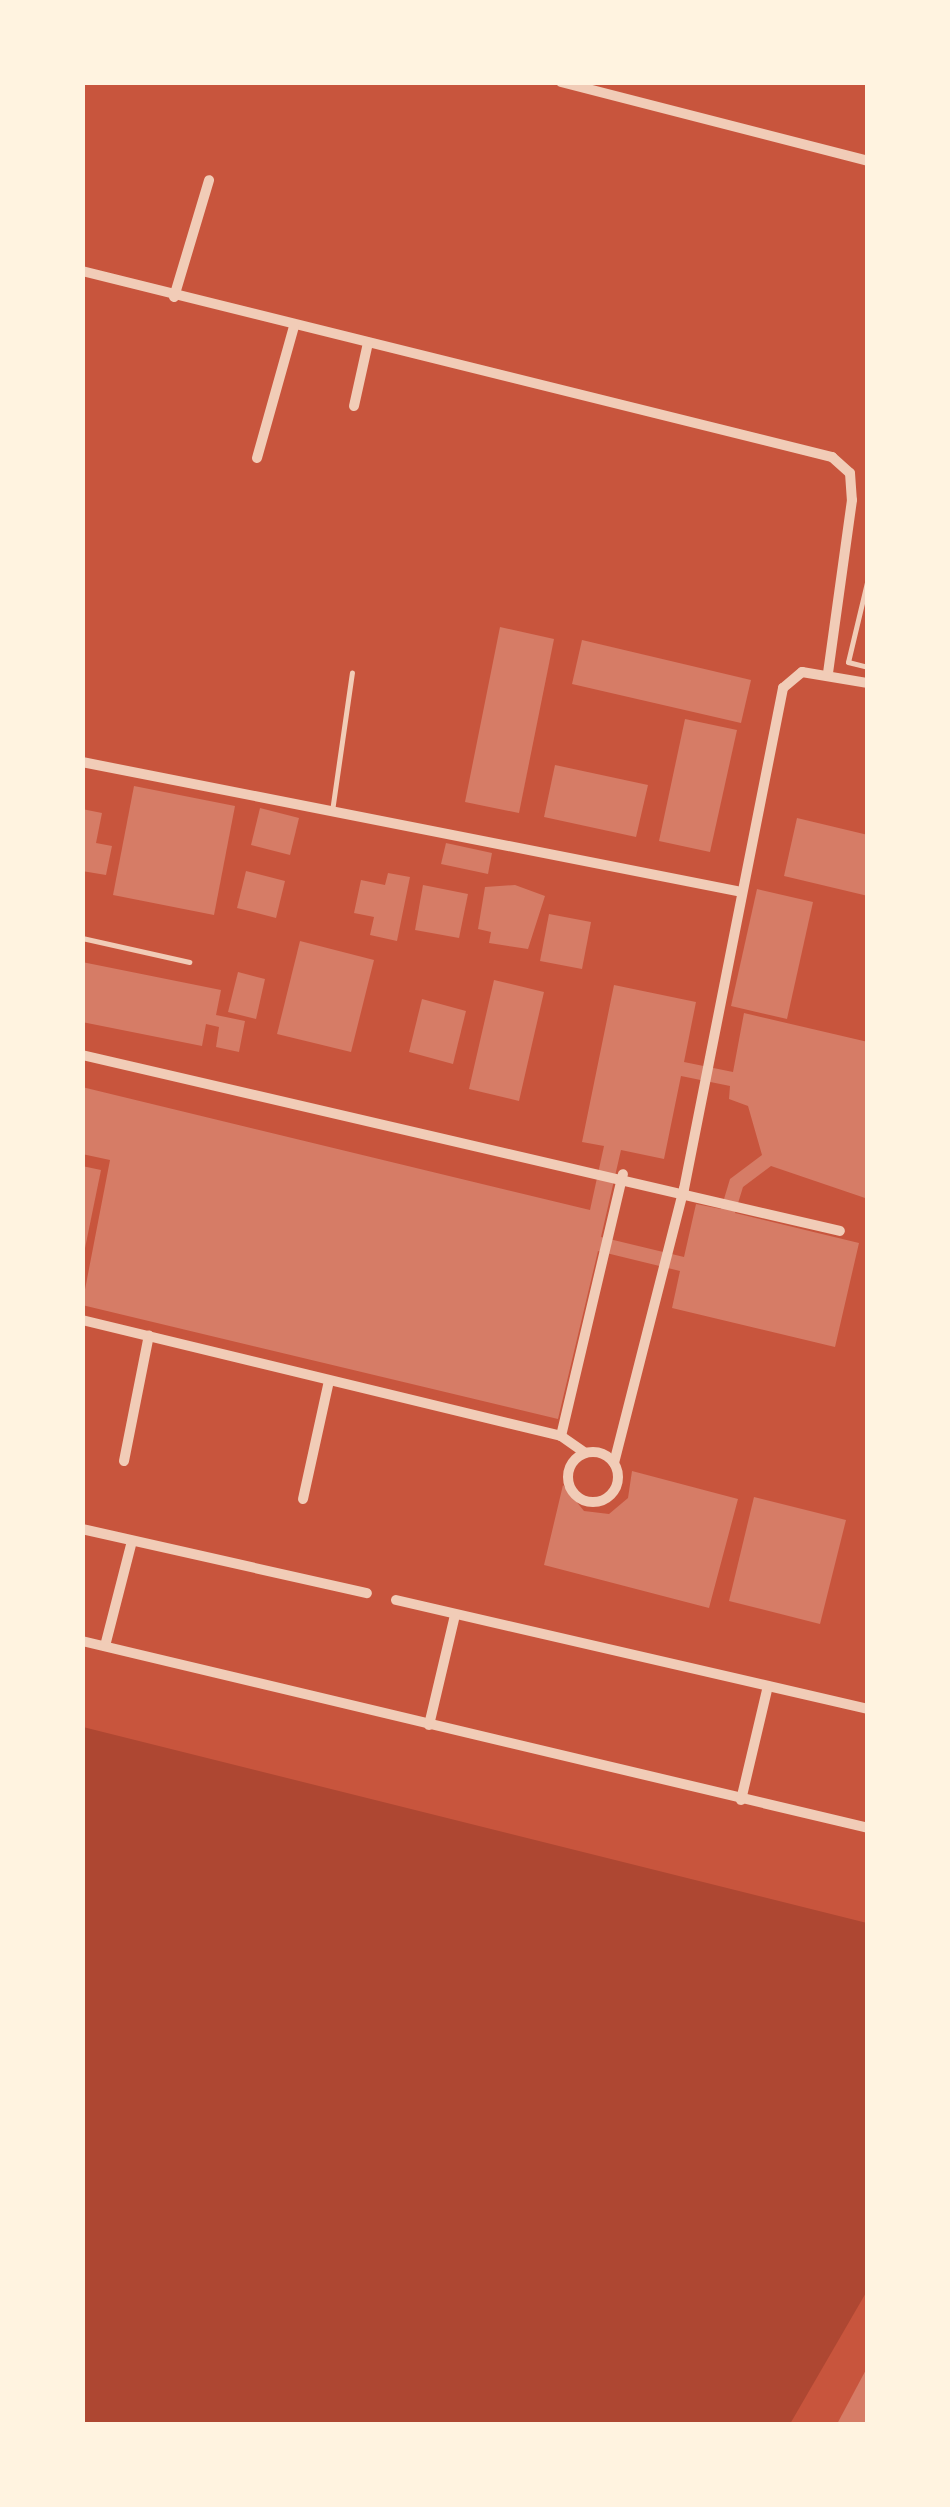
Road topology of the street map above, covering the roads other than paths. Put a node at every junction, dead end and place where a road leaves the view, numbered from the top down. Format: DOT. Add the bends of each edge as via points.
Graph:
graph roads {
  1 [pos="561,82"];
  2 [pos="868,161"];
  3 [pos="209,180"];
  4 [pos="82,271"];
  5 [pos="174,296"];
  6 [pos="294,326"];
  7 [pos="368,343"];
  8 [pos="354,406"];
  9 [pos="257,458"];
  10 [pos="868,578"];
  11 [pos="868,667"];
  12 [pos="352,672"];
  13 [pos="828,672"];
  14 [pos="868,683"];
  15 [pos="82,762"];
  16 [pos="332,811"];
  17 [pos="737,891"];
  18 [pos="82,938"];
  19 [pos="189,962"];
  20 [pos="82,1054"];
  21 [pos="624,1174"];
  22 [pos="684,1189"];
  23 [pos="840,1231"];
  24 [pos="82,1320"];
  25 [pos="150,1335"];
  26 [pos="329,1382"];
  27 [pos="561,1436"];
  28 [pos="586,1453"];
  29 [pos="124,1461"];
  30 [pos="614,1463"];
  31 [pos="303,1500"];
  32 [pos="82,1530"];
  33 [pos="132,1541"];
  34 [pos="368,1593"];
  35 [pos="396,1600"];
  36 [pos="456,1615"];
  37 [pos="82,1641"];
  38 [pos="105,1646"];
  39 [pos="768,1686"];
  40 [pos="868,1709"];
  41 [pos="429,1726"];
  42 [pos="741,1800"];
  43 [pos="868,1828"];
  1 -- 2 [label="street"];
  3 -- 5 [label="street"];
  4 -- 5 [label="street"];
  5 -- 6 [label="street"];
  6 -- 7 [label="street"];
  6 -- 9 [label="street"];
  7 -- 8 [label="street"];
  7 -- 13 [label="street" via="832,456 850,474 852,500"];
  10 -- 11 [label="lane" via="848,662"];
  12 -- 16 [label="lane"];
  13 -- 14 [label="street"];
  13 -- 17 [label="street" via="802,672 783,688"];
  15 -- 16 [label="street"];
  16 -- 17 [label="street"];
  17 -- 22 [label="street"];
  18 -- 19 [label="lane"];
  20 -- 21 [label="street"];
  21 -- 22 [label="street"];
  21 -- 27 [label="street"];
  22 -- 23 [label="street"];
  22 -- 30 [label="street"];
  24 -- 25 [label="street"];
  25 -- 26 [label="street"];
  25 -- 29 [label="street"];
  26 -- 27 [label="street"];
  26 -- 31 [label="street"];
  27 -- 28 [label="street"];
  28 -- 30 [label="street"];
  28 -- 30 [label="street" via="568,1478 588,1502 616,1488"];
  32 -- 33 [label="street"];
  33 -- 34 [label="street"];
  33 -- 38 [label="street"];
  35 -- 36 [label="street"];
  36 -- 39 [label="street"];
  36 -- 41 [label="street"];
  37 -- 38 [label="street"];
  38 -- 41 [label="street"];
  39 -- 40 [label="street"];
  39 -- 42 [label="street"];
  41 -- 42 [label="street"];
  42 -- 43 [label="street"];
}
